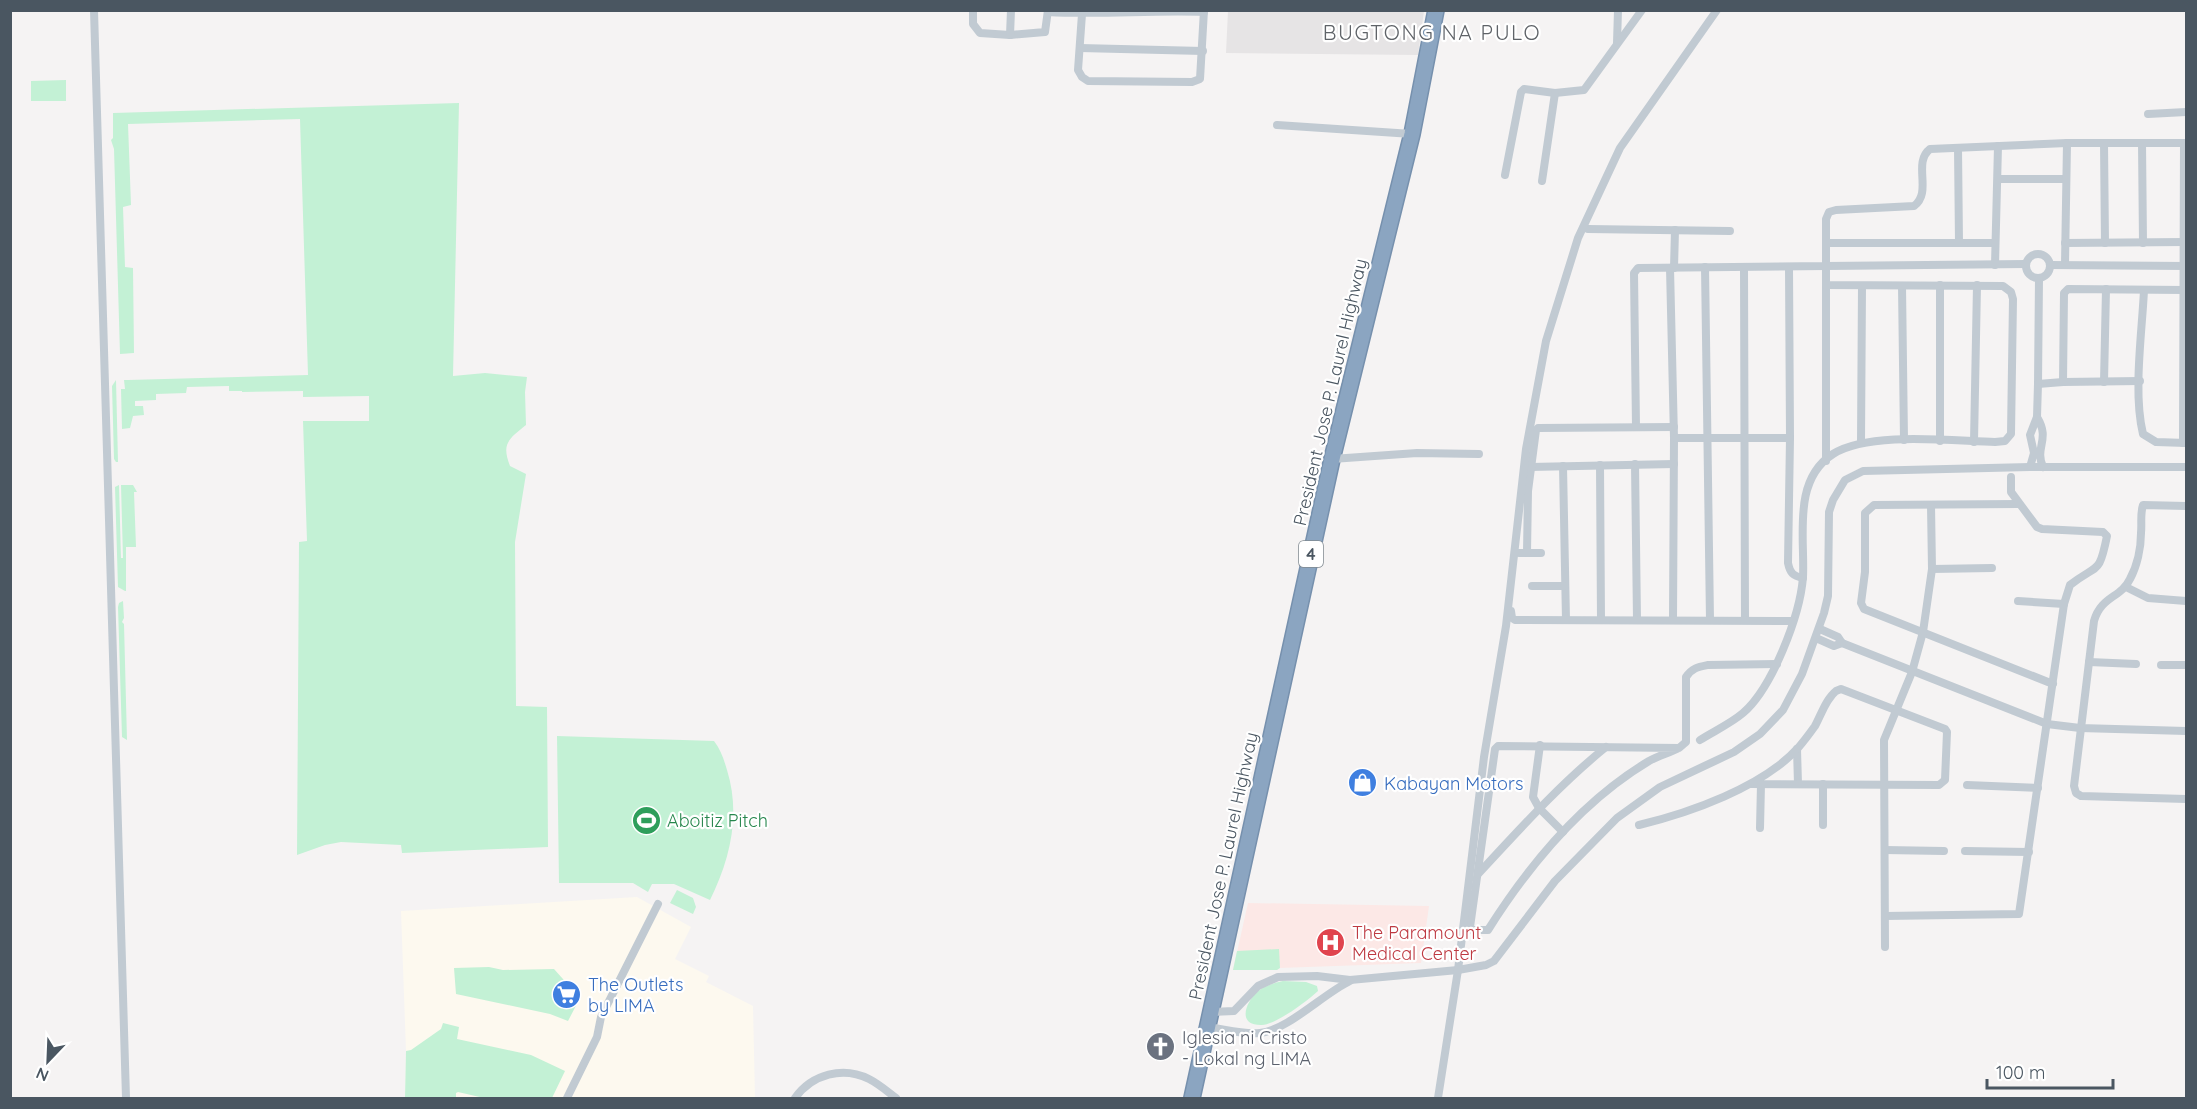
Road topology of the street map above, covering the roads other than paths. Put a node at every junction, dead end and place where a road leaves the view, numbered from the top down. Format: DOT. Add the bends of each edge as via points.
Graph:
graph roads {
  1 [pos="94,10"];
  2 [pos="973,10"];
  3 [pos="1011,10"];
  4 [pos="1436,10"];
  5 [pos="1618,10"];
  6 [pos="1642,10"];
  7 [pos="1717,10"];
  8 [pos="1048,11"];
  9 [pos="1168,11"];
  10 [pos="1204,11"];
  11 [pos="1083,14"];
  12 [pos="1010,35"];
  13 [pos="1617,43"];
  14 [pos="1080,48"];
  15 [pos="1203,51"];
  16 [pos="1555,93"];
  17 [pos="2187,112"];
  18 [pos="2148,114"];
  19 [pos="1276,125"];
  20 [pos="1412,135"];
  21 [pos="2067,143"];
  22 [pos="2104,143"];
  23 [pos="2142,143"];
  24 [pos="2185,143"];
  25 [pos="1998,146"];
  26 [pos="1958,148"];
  27 [pos="1505,175"];
  28 [pos="1998,179"];
  29 [pos="2066,179"];
  30 [pos="1542,181"];
  31 [pos="1588,229"];
  32 [pos="1674,230"];
  33 [pos="1730,231"];
  34 [pos="2184,242"];
  35 [pos="1826,243"];
  36 [pos="1959,243"];
  37 [pos="1995,243"];
  38 [pos="2065,243"];
  39 [pos="2106,243"];
  40 [pos="2144,243"];
  41 [pos="2026,264"];
  42 [pos="2050,264"];
  43 [pos="2065,264"];
  44 [pos="1995,265"];
  45 [pos="1826,266"];
  46 [pos="2185,266"];
  47 [pos="1705,267"];
  48 [pos="1744,267"];
  49 [pos="1789,267"];
  50 [pos="1672,268"];
  51 [pos="2039,278"];
  52 [pos="1826,285"];
  53 [pos="1862,285"];
  54 [pos="1902,285"];
  55 [pos="1940,285"];
  56 [pos="1977,285"];
  57 [pos="2106,289"];
  58 [pos="2144,290"];
  59 [pos="2184,290"];
  60 [pos="2140,381"];
  61 [pos="2064,382"];
  62 [pos="2104,382"];
  63 [pos="2038,384"];
  64 [pos="2037,417"];
  65 [pos="1636,427"];
  66 [pos="1674,427"];
  67 [pos="1674,438"];
  68 [pos="1708,438"];
  69 [pos="1744,438"];
  70 [pos="1790,438"];
  71 [pos="1904,440"];
  72 [pos="1940,441"];
  73 [pos="1861,442"];
  74 [pos="1974,442"];
  75 [pos="2185,443"];
  76 [pos="1479,454"];
  77 [pos="1332,459"];
  78 [pos="1826,461"];
  79 [pos="1674,464"];
  80 [pos="1600,465"];
  81 [pos="1635,465"];
  82 [pos="1563,466"];
  83 [pos="1530,467"];
  84 [pos="2030,467"];
  85 [pos="2043,467"];
  86 [pos="2187,467"];
  87 [pos="2012,477"];
  88 [pos="1789,501"];
  89 [pos="1804,501"];
  90 [pos="2018,504"];
  91 [pos="1932,505"];
  92 [pos="2187,506"];
  93 [pos="1541,553"];
  94 [pos="1992,568"];
  95 [pos="1932,569"];
  96 [pos="1803,578"];
  97 [pos="1532,586"];
  98 [pos="1565,586"];
  99 [pos="2126,587"];
  100 [pos="1513,596"];
  101 [pos="2018,601"];
  102 [pos="2187,601"];
  103 [pos="2064,604"];
  104 [pos="1566,620"];
  105 [pos="1601,620"];
  106 [pos="1637,620"];
  107 [pos="1673,620"];
  108 [pos="1710,620"];
  109 [pos="1745,620"];
  110 [pos="1793,621"];
  111 [pos="1820,628"];
  112 [pos="1923,632"];
  113 [pos="1816,638"];
  114 [pos="1842,643"];
  115 [pos="2089,663"];
  116 [pos="1777,664"];
  117 [pos="2136,664"];
  118 [pos="2161,665"];
  119 [pos="2187,665"];
  120 [pos="1912,672"];
  121 [pos="2053,684"];
  122 [pos="1897,711"];
  123 [pos="2047,724"];
  124 [pos="2080,728"];
  125 [pos="2187,731"];
  126 [pos="1700,740"];
  127 [pos="1540,745"];
  128 [pos="1606,746"];
  129 [pos="1645,747"];
  130 [pos="1679,748"];
  131 [pos="1797,749"];
  132 [pos="1650,761"];
  133 [pos="1751,784"];
  134 [pos="1761,784"];
  135 [pos="1798,784"];
  136 [pos="1823,784"];
  137 [pos="1885,784"];
  138 [pos="1967,785"];
  139 [pos="2038,788"];
  140 [pos="2187,799"];
  141 [pos="1539,808"];
  142 [pos="1639,825"];
  143 [pos="1823,825"];
  144 [pos="1760,828"];
  145 [pos="1563,831"];
  146 [pos="1885,850"];
  147 [pos="1965,850"];
  148 [pos="1944,851"];
  149 [pos="2029,852"];
  150 [pos="1478,875"];
  151 [pos="658,904"];
  152 [pos="1885,916"];
  153 [pos="1885,947"];
  154 [pos="1458,970"];
  155 [pos="1350,980"];
  156 [pos="1209,1019"];
  157 [pos="126,1098"];
  158 [pos="567,1098"];
  159 [pos="795,1098"];
  160 [pos="896,1098"];
  161 [pos="1192,1098"];
  162 [pos="1438,1098"];
  1 -- 157 [label="street"];
  2 -- 12 [label="street" via="973,24 980,33"];
  3 -- 12 [label="street"];
  4 -- 20 [label="highway, President Jose P. Laurel Highway / 4"];
  5 -- 13 [label="street"];
  6 -- 13 [label="street"];
  7 -- 154 [label="street" via="1620,148 1578,238 1546,341 1526,449 1506,626 1484,757"];
  8 -- 11 [label="street"];
  8 -- 12 [label="street" via="1045,32"];
  9 -- 10 [label="street"];
  9 -- 11 [label="street"];
  10 -- 15 [label="street"];
  11 -- 14 [label="street"];
  13 -- 16 [label="street" via="1584,90"];
  14 -- 15 [label="street"];
  14 -- 15 [label="street" via="1077,70 1088,81 1192,82 1200,79"];
  16 -- 27 [label="street" via="1524,89 1521,92"];
  16 -- 30 [label="street"];
  17 -- 18 [label="street"];
  19 -- 20 [label="street"];
  20 -- 77 [label="highway, President Jose P. Laurel Highway / 4"];
  21 -- 22 [label="street"];
  21 -- 25 [label="street"];
  21 -- 29 [label="street"];
  22 -- 23 [label="street"];
  22 -- 39 [label="street"];
  23 -- 24 [label="street"];
  23 -- 40 [label="street"];
  24 -- 34 [label="street"];
  25 -- 26 [label="street"];
  25 -- 28 [label="street"];
  26 -- 35 [label="street" via="1926,152 1923,195 1914,206 1829,212"];
  26 -- 36 [label="street"];
  28 -- 29 [label="street"];
  28 -- 37 [label="street"];
  29 -- 38 [label="street"];
  31 -- 32 [label="street"];
  32 -- 33 [label="street"];
  32 -- 50 [label="street"];
  34 -- 40 [label="street"];
  34 -- 46 [label="street"];
  35 -- 36 [label="street"];
  35 -- 45 [label="street"];
  36 -- 37 [label="street"];
  37 -- 44 [label="street"];
  38 -- 39 [label="street"];
  38 -- 43 [label="street"];
  39 -- 40 [label="street"];
  41 -- 42 [label="street" via="2040,255"];
  41 -- 44 [label="street"];
  41 -- 51 [label="street" via="2029,274"];
  42 -- 43 [label="street"];
  42 -- 51 [label="street" via="2046,275"];
  43 -- 46 [label="street"];
  44 -- 45 [label="street"];
  45 -- 49 [label="street"];
  45 -- 52 [label="street"];
  46 -- 59 [label="street"];
  47 -- 48 [label="street"];
  47 -- 50 [label="street"];
  47 -- 68 [label="street"];
  48 -- 49 [label="street"];
  48 -- 69 [label="street"];
  49 -- 70 [label="street"];
  50 -- 65 [label="street" via="1638,268 1634,273"];
  50 -- 66 [label="street"];
  51 -- 63 [label="street"];
  52 -- 53 [label="street"];
  52 -- 78 [label="street"];
  53 -- 54 [label="street"];
  53 -- 73 [label="street"];
  54 -- 55 [label="street"];
  54 -- 71 [label="street"];
  55 -- 56 [label="street"];
  55 -- 72 [label="street"];
  56 -- 74 [label="street"];
  56 -- 74 [label="street" via="2003,286 2013,299 2012,427 2005,441"];
  57 -- 58 [label="street"];
  57 -- 61 [label="street" via="2068,289 2064,293"];
  57 -- 62 [label="street"];
  58 -- 59 [label="street"];
  58 -- 60 [label="street"];
  59 -- 75 [label="street"];
  60 -- 62 [label="street"];
  60 -- 75 [label="street" via="2143,434 2156,442"];
  61 -- 62 [label="street"];
  61 -- 63 [label="street"];
  63 -- 64 [label="street"];
  64 -- 84 [label="street" via="2030,435 2034,453"];
  64 -- 85 [label="street" via="2044,435 2040,459"];
  65 -- 66 [label="street"];
  65 -- 83 [label="street" via="1538,428"];
  66 -- 67 [label="street"];
  67 -- 68 [label="street"];
  67 -- 79 [label="street"];
  68 -- 69 [label="street"];
  68 -- 108 [label="street"];
  69 -- 70 [label="street"];
  69 -- 109 [label="street"];
  70 -- 88 [label="street"];
  71 -- 72 [label="street"];
  71 -- 73 [label="street"];
  72 -- 74 [label="street"];
  73 -- 78 [label="street" via="1832,454"];
  76 -- 77 [label="street" via="1418,453"];
  77 -- 156 [label="highway, President Jose P. Laurel Highway / 4"];
  78 -- 89 [label="street" via="1808,486"];
  79 -- 81 [label="street"];
  79 -- 107 [label="street"];
  80 -- 81 [label="street"];
  80 -- 82 [label="street"];
  80 -- 105 [label="street"];
  81 -- 106 [label="street"];
  82 -- 83 [label="street"];
  82 -- 98 [label="street"];
  83 -- 93 [label="street" via="1523,553"];
  84 -- 85 [label="street"];
  84 -- 111 [label="street" via="1863,471 1845,480 1829,512 1827,596"];
  85 -- 86 [label="street"];
  87 -- 90 [label="street" via="2011,492"];
  88 -- 89 [label="street"];
  88 -- 96 [label="street" via="1788,563 1790,572"];
  89 -- 96 [label="street"];
  90 -- 91 [label="street"];
  90 -- 103 [label="street" via="2042,529 2103,532 2107,536 2101,563 2070,585"];
  91 -- 95 [label="street"];
  91 -- 112 [label="street" via="1875,505 1865,513 1862,606"];
  92 -- 99 [label="street" via="2143,505 2137,560"];
  94 -- 95 [label="street"];
  95 -- 112 [label="street"];
  96 -- 110 [label="street"];
  97 -- 98 [label="street"];
  98 -- 104 [label="street"];
  99 -- 102 [label="street" via="2148,597"];
  99 -- 115 [label="street" via="2097,611"];
  100 -- 104 [label="street" via="1510,614 1515,621"];
  101 -- 103 [label="street"];
  103 -- 121 [label="street"];
  104 -- 105 [label="street"];
  105 -- 106 [label="street"];
  106 -- 107 [label="street"];
  107 -- 108 [label="street"];
  108 -- 109 [label="street"];
  109 -- 110 [label="street"];
  110 -- 116 [label="street"];
  111 -- 113 [label="street"];
  111 -- 114 [label="street"];
  112 -- 120 [label="street"];
  112 -- 121 [label="street"];
  113 -- 114 [label="street" via="1834,646"];
  113 -- 154 [label="street" via="1783,710 1760,734 1734,752 1660,787 1617,818 1555,881 1494,961"];
  114 -- 120 [label="street"];
  115 -- 117 [label="street"];
  115 -- 124 [label="street"];
  116 -- 126 [label="street" via="1744,712"];
  116 -- 130 [label="street" via="1708,665 1691,670 1686,677 1686,742"];
  118 -- 119 [label="street"];
  120 -- 122 [label="street"];
  120 -- 123 [label="street"];
  121 -- 123 [label="street"];
  122 -- 131 [label="street" via="1841,689 1833,693"];
  122 -- 137 [label="street" via="1884,740"];
  122 -- 137 [label="street" via="1946,730 1945,780 1939,785"];
  123 -- 124 [label="street"];
  123 -- 139 [label="street"];
  124 -- 125 [label="street"];
  124 -- 140 [label="street" via="2076,793"];
  127 -- 128 [label="street"];
  127 -- 141 [label="street" via="1533,797"];
  127 -- 150 [label="street" via="1502,745 1495,749"];
  128 -- 129 [label="street"];
  128 -- 141 [label="street"];
  129 -- 130 [label="street"];
  129 -- 132 [label="street"];
  130 -- 132 [label="street"];
  131 -- 133 [label="street"];
  131 -- 135 [label="street"];
  132 -- 145 [label="street" via="1607,791"];
  133 -- 134 [label="street"];
  133 -- 142 [label="street" via="1669,818"];
  134 -- 135 [label="street"];
  134 -- 144 [label="street"];
  135 -- 136 [label="street"];
  136 -- 137 [label="street"];
  136 -- 143 [label="street"];
  137 -- 146 [label="street"];
  138 -- 139 [label="street"];
  139 -- 149 [label="street"];
  141 -- 145 [label="street"];
  141 -- 150 [label="street"];
  145 -- 150 [label="street" via="1485,931 1470,927"];
  146 -- 148 [label="street"];
  146 -- 152 [label="street"];
  147 -- 149 [label="street"];
  149 -- 152 [label="street" via="2019,914"];
  151 -- 158 [label="street" via="601,1017 597,1037"];
  152 -- 153 [label="street"];
  154 -- 155 [label="street"];
  154 -- 162 [label="street"];
  155 -- 156 [label="street" via="1278,977 1258,986 1234,1011"];
  155 -- 156 [label="street" via="1267,1031 1252,1033"];
  156 -- 161 [label="highway, President Jose P. Laurel Highway / 4"];
  159 -- 160 [label="street" via="818,1078 850,1073 869,1079"];
}
